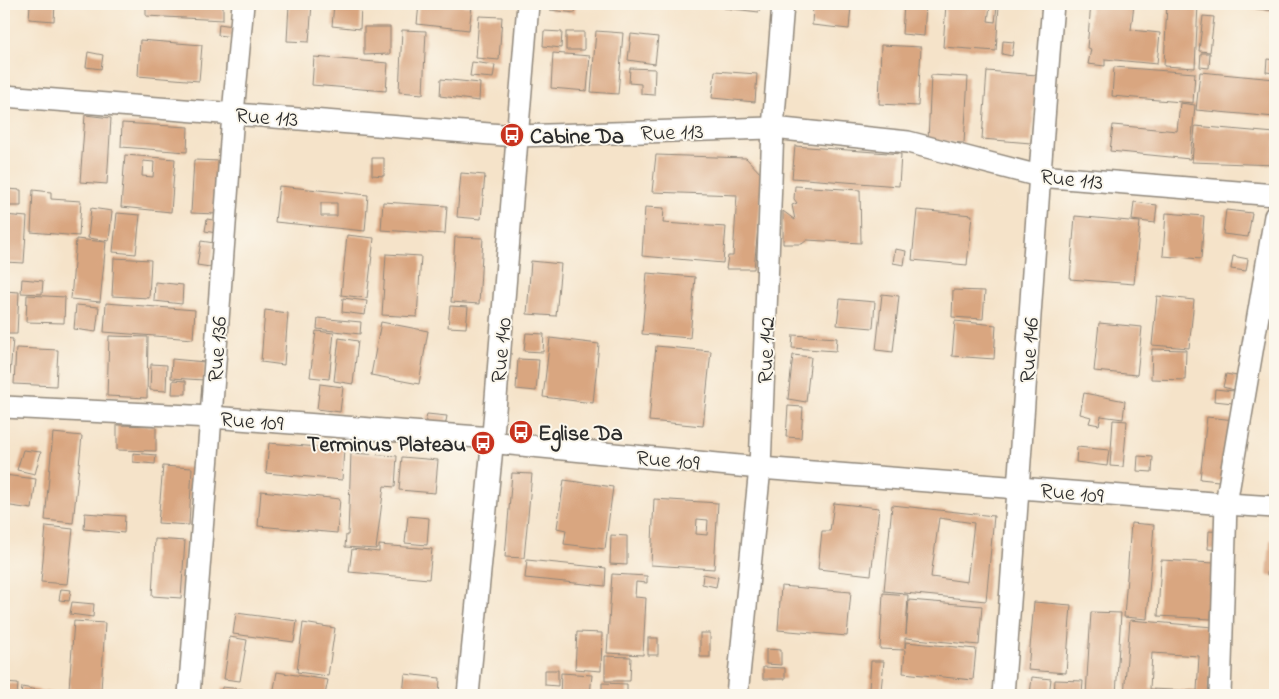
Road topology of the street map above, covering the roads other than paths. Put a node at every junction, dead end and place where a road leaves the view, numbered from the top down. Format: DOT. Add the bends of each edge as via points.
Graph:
graph roads {
  1 [pos="243,4"];
  2 [pos="528,4"];
  3 [pos="783,4"];
  4 [pos="1053,4"];
  5 [pos="4,96"];
  6 [pos="233,114"];
  7 [pos="773,128"];
  8 [pos="517,136"];
  9 [pos="1039,176"];
  10 [pos="1275,195"];
  11 [pos="1275,216"];
  12 [pos="4,407"];
  13 [pos="211,417"];
  14 [pos="492,438"];
  15 [pos="760,468"];
  16 [pos="1019,487"];
  17 [pos="1226,504"];
  18 [pos="1275,507"];
  19 [pos="189,695"];
  20 [pos="468,695"];
  21 [pos="737,695"];
  22 [pos="1003,695"];
  23 [pos="1220,695"];
  1 -- 6 [label="street, Rue 136"];
  2 -- 8 [label="street, Rue 140"];
  3 -- 7 [label="street, Rue 142"];
  4 -- 9 [label="street, Rue 146"];
  5 -- 6 [label="street, Rue 113"];
  6 -- 8 [label="street, Rue 113"];
  6 -- 13 [label="street, Rue 136"];
  7 -- 8 [label="street, Rue 113"];
  7 -- 9 [label="street, Rue 113" via="908,142"];
  7 -- 15 [label="street, Rue 142"];
  8 -- 14 [label="street, Rue 140"];
  9 -- 10 [label="street, Rue 113"];
  9 -- 16 [label="street, Rue 146"];
  11 -- 17 [label="street"];
  12 -- 13 [label="street, Rue 109"];
  13 -- 14 [label="street, Rue 109"];
  13 -- 19 [label="street, Rue 136"];
  14 -- 15 [label="street, Rue 109" via="499,444"];
  14 -- 20 [label="street, Rue 140"];
  15 -- 16 [label="street, Rue 109"];
  15 -- 21 [label="street, Rue 142"];
  16 -- 17 [label="street, Rue 109"];
  16 -- 22 [label="street, Rue 146"];
  17 -- 18 [label="street, Rue 109"];
  17 -- 23 [label="street"];
}
